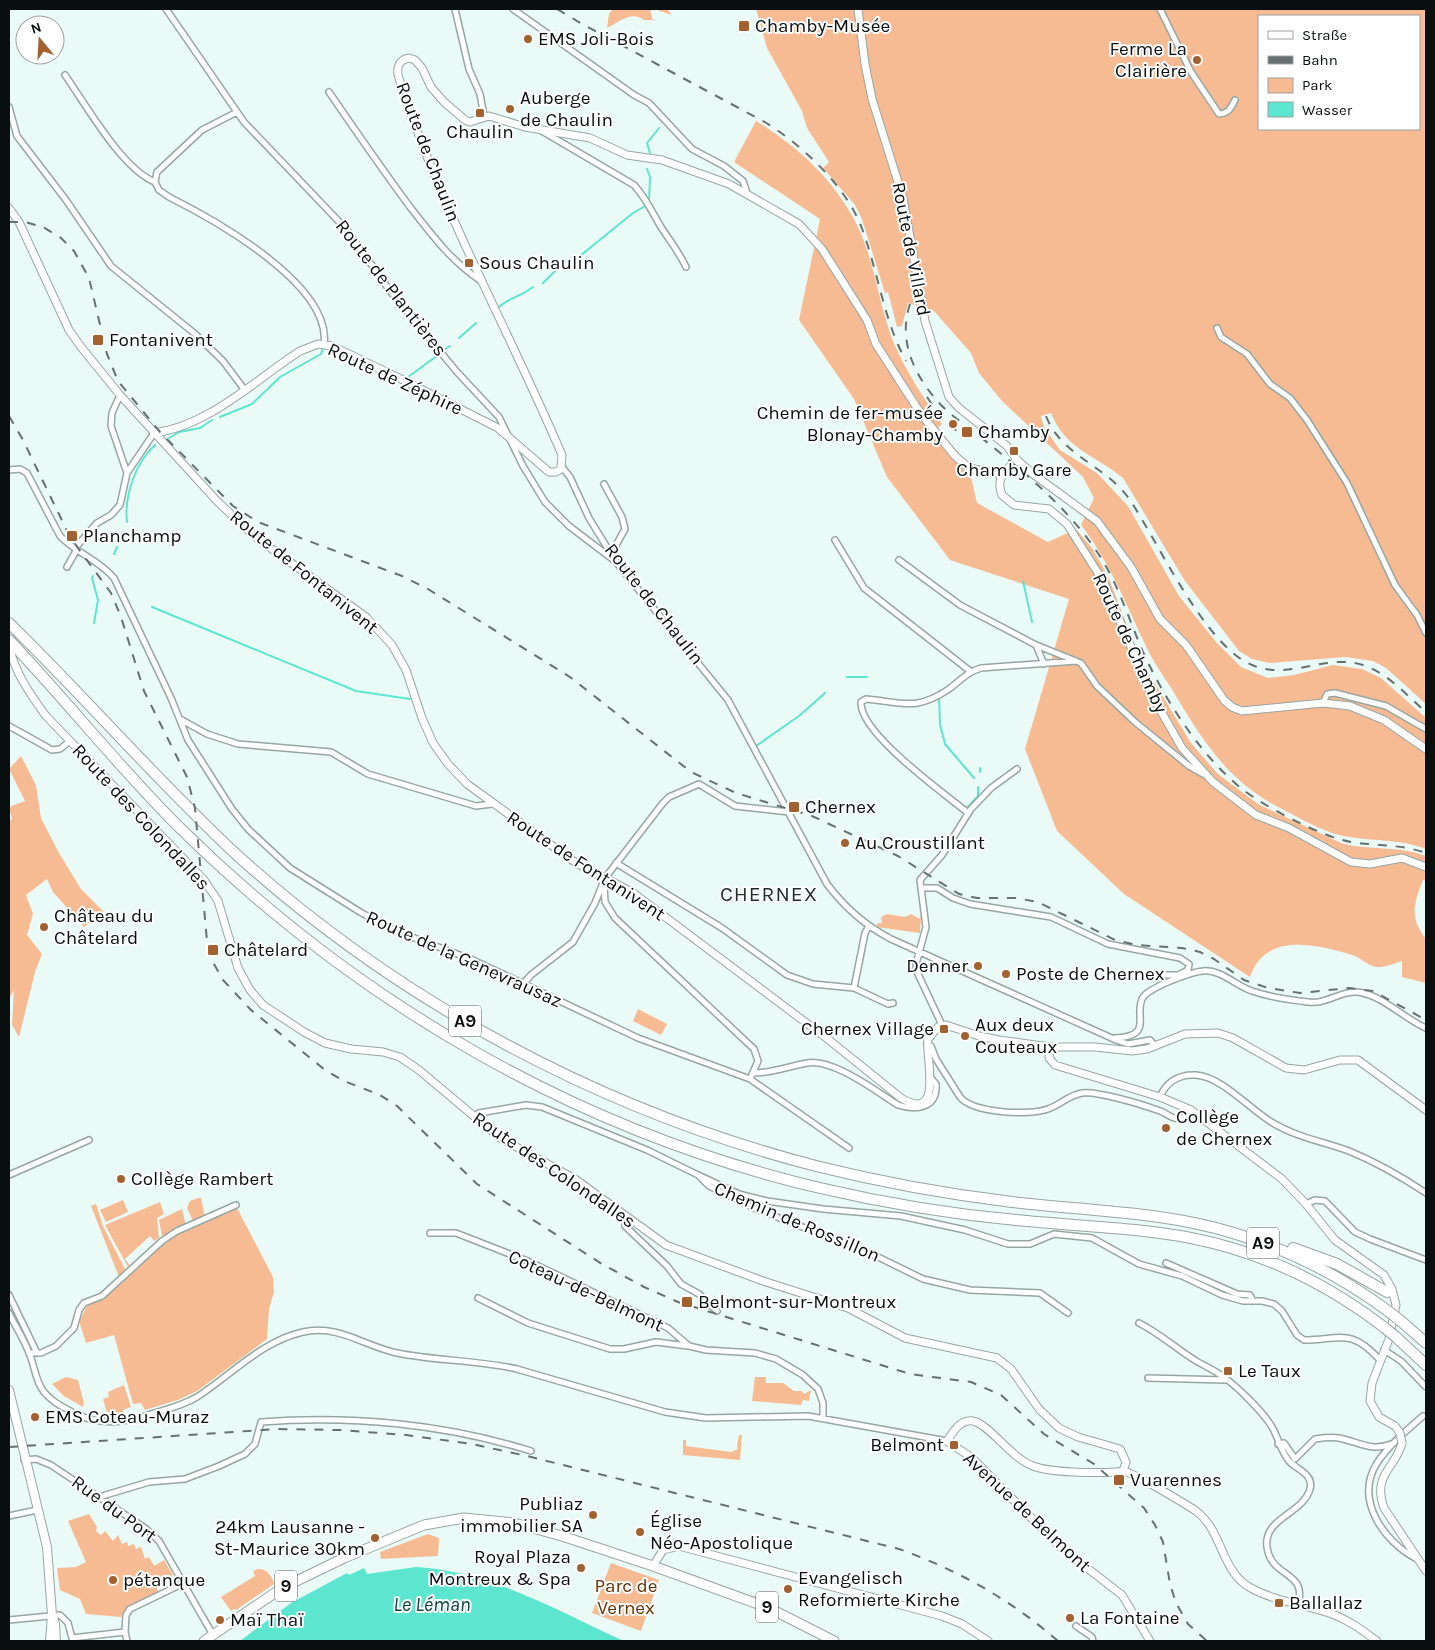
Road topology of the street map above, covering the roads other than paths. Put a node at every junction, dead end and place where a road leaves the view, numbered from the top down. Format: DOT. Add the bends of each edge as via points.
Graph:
graph roads {
  1 [pos="166,9"];
  2 [pos="455,9"];
  3 [pos="513,9"];
  4 [pos="858,9"];
  5 [pos="1160,9"];
  6 [pos="65,75"];
  7 [pos="328,92"];
  8 [pos="1235,100"];
  9 [pos="9,108"];
  10 [pos="237,112"];
  11 [pos="484,116"];
  12 [pos="540,129"];
  13 [pos="155,182"];
  14 [pos="746,193"];
  15 [pos="9,208"];
  16 [pos="686,267"];
  17 [pos="481,281"];
  18 [pos="1217,328"];
  19 [pos="324,344"];
  20 [pos="244,390"];
  21 [pos="120,395"];
  22 [pos="154,433"];
  23 [pos="506,434"];
  24 [pos="1017,460"];
  25 [pos="562,467"];
  26 [pos="9,470"];
  27 [pos="127,473"];
  28 [pos="1001,474"];
  29 [pos="604,484"];
  30 [pos="835,540"];
  31 [pos="76,549"];
  32 [pos="612,554"];
  33 [pos="899,560"];
  34 [pos="616,562"];
  35 [pos="67,567"];
  36 [pos="9,623"];
  37 [pos="1426,633"];
  38 [pos="9,640"];
  39 [pos="1036,645"];
  40 [pos="9,646"];
  41 [pos="1076,661"];
  42 [pos="1044,664"];
  43 [pos="970,671"];
  44 [pos="1324,703"];
  45 [pos="180,719"];
  46 [pos="9,726"];
  47 [pos="1426,729"];
  48 [pos="70,741"];
  49 [pos="1426,749"];
  50 [pos="1017,770"];
  51 [pos="1204,774"];
  52 [pos="492,804"];
  53 [pos="789,813"];
  54 [pos="968,813"];
  55 [pos="616,863"];
  56 [pos="1426,867"];
  57 [pos="605,878"];
  58 [pos="922,888"];
  59 [pos="869,926"];
  60 [pos="919,951"];
  61 [pos="1190,966"];
  62 [pos="1204,970"];
  63 [pos="1161,975"];
  64 [pos="523,984"];
  65 [pos="854,988"];
  66 [pos="893,1003"];
  67 [pos="942,1025"];
  68 [pos="1426,1028"];
  69 [pos="1113,1038"];
  70 [pos="927,1044"];
  71 [pos="1155,1046"];
  72 [pos="1050,1047"];
  73 [pos="754,1073"];
  74 [pos="931,1078"];
  75 [pos="750,1079"];
  76 [pos="1160,1097"];
  77 [pos="1191,1110"];
  78 [pos="1426,1110"];
  79 [pos="474,1116"];
  80 [pos="89,1140"];
  81 [pos="849,1148"];
  82 [pos="9,1175"];
  83 [pos="698,1175"];
  84 [pos="1426,1193"];
  85 [pos="1306,1204"];
  86 [pos="236,1205"];
  87 [pos="625,1217"];
  88 [pos="430,1233"];
  89 [pos="1252,1239"];
  90 [pos="1426,1260"];
  91 [pos="1166,1263"];
  92 [pos="1387,1292"];
  93 [pos="9,1295"];
  94 [pos="478,1298"];
  95 [pos="1252,1301"];
  96 [pos="717,1311"];
  97 [pos="9,1313"];
  98 [pos="1068,1313"];
  99 [pos="1139,1323"];
  100 [pos="1395,1339"];
  101 [pos="1426,1343"];
  102 [pos="689,1346"];
  103 [pos="1384,1350"];
  104 [pos="29,1353"];
  105 [pos="37,1353"];
  106 [pos="1380,1360"];
  107 [pos="1426,1365"];
  108 [pos="1426,1374"];
  109 [pos="1148,1378"];
  110 [pos="1227,1380"];
  111 [pos="1426,1387"];
  112 [pos="9,1390"];
  113 [pos="1423,1416"];
  114 [pos="823,1418"];
  115 [pos="948,1441"];
  116 [pos="1398,1443"];
  117 [pos="1278,1444"];
  118 [pos="531,1451"];
  119 [pos="24,1460"];
  120 [pos="1123,1471"];
  121 [pos="99,1497"];
  122 [pos="37,1510"];
  123 [pos="9,1516"];
  124 [pos="1418,1559"];
  125 [pos="653,1566"];
  126 [pos="1425,1569"];
  127 [pos="182,1584"];
  128 [pos="1298,1605"];
  129 [pos="52,1615"];
  130 [pos="9,1620"];
  131 [pos="1076,1626"];
  132 [pos="125,1632"];
  133 [pos="214,1636"];
  134 [pos="50,1641"];
  135 [pos="56,1641"];
  136 [pos="127,1641"];
  137 [pos="204,1641"];
  138 [pos="834,1641"];
  139 [pos="988,1641"];
  140 [pos="1093,1641"];
  141 [pos="1150,1641"];
  142 [pos="1377,1641"];
  1 -- 10 [label="street, Route de Plantières"];
  2 -- 11 [label="street"];
  3 -- 14 [label="street" via="649,103 692,149 724,166 743,181"];
  4 -- 24 [label="street, Route de Villard" via="872,98 903,198 925,321 944,385 953,402 1007,446"];
  5 -- 8 [label="street" via="1191,72 1218,114 1230,110"];
  6 -- 13 [label="street" via="117,151 135,172"];
  7 -- 17 [label="street" via="443,250"];
  9 -- 20 [label="street" via="17,136 111,266 194,333 223,362"];
  10 -- 13 [label="street" via="202,130 157,172"];
  10 -- 23 [label="street, Route de Plantières" via="347,230 390,291 499,417"];
  11 -- 12 [label="street, Route de Chaulin"];
  11 -- 17 [label="street, Route de Chaulin" via="470,122 456,113 431,87 415,60 404,59 397,67 435,178"];
  12 -- 14 [label="street, Route de Chaulin" via="590,138 627,155 662,160 710,176"];
  12 -- 16 [label="street" via="634,184 645,196"];
  13 -- 19 [label="street" via="159,190 169,197 236,234 274,262 318,311 325,329"];
  14 -- 28 [label="street, Route de Chaulin" via="799,224 822,249 866,320 876,344 922,414 961,463 974,470"];
  15 -- 21 [label="street, Route de Fontanivent" via="19,222 72,335"];
  17 -- 25 [label="street, Route de Chaulin" via="556,440 562,455"];
  18 -- 37 [label="street" via="1221,337 1247,354 1270,384 1290,398 1308,420 1347,483 1395,585"];
  19 -- 20 [label="street, Route de Zéphire" via="300,350"];
  19 -- 23 [label="street, Route de Zéphire" via="399,378"];
  20 -- 22 [label="street, Route de Zéphire" via="211,412"];
  21 -- 22 [label="street, Route de Fontanivent"];
  21 -- 27 [label="street" via="112,413 111,426"];
  22 -- 27 [label="street"];
  22 -- 52 [label="street, Route de Fontanivent" via="254,536 366,617 392,645 406,670 434,743 467,784"];
  23 -- 25 [label="street, Route de Zéphire" via="546,470 556,472"];
  23 -- 34 [label="street, Route de Plantières" via="544,502 580,536"];
  24 -- 28 [label="street"];
  24 -- 44 [label="street, Route de Villard" via="1101,525 1131,567 1160,619 1186,645 1232,707 1250,711"];
  25 -- 32 [label="street, Route de Chaulin"];
  26 -- 31 [label="street, Route de la Genevrausaz" via="20,469 28,473 55,530"];
  27 -- 31 [label="street" via="120,505 111,515 96,523"];
  28 -- 51 [label="street, Route de Chamby" via="1000,491 1008,503 1043,507 1054,513 1067,524 1080,543 1102,580 1150,692 1178,742"];
  29 -- 32 [label="street" via="625,529"];
  30 -- 43 [label="street" via="864,588"];
  31 -- 35 [label="street"];
  31 -- 45 [label="street, Route de la Genevrausaz" via="95,560 114,578"];
  32 -- 34 [label="street, Route de Chaulin"];
  33 -- 39 [label="street" via="960,605"];
  34 -- 53 [label="street, Route de Chaulin" via="728,700"];
  36 -- 89 [label="highway, A9" via="186,806 262,877 372,962 483,1031 570,1077 630,1104 754,1148 849,1174 914,1188 1198,1224"];
  38 -- 100 [label="highway, A9, bridge" via="152,799 249,893 360,980 472,1051 591,1111 677,1145 814,1186 879,1201 1211,1242 1268,1261 1327,1290"];
  39 -- 41 [label="street"];
  39 -- 42 [label="street"];
  40 -- 48 [label="street, Route des Colondalles" via="27,690"];
  41 -- 42 [label="street"];
  41 -- 51 [label="street" via="1082,663 1097,686 1152,738"];
  42 -- 43 [label="street"];
  43 -- 54 [label="street" via="939,696 924,702 902,705 866,699 861,702 863,714 883,741"];
  44 -- 47 [label="street" via="1327,694 1335,693 1386,706"];
  44 -- 49 [label="street, Route de Villard" via="1341,704 1375,714"];
  45 -- 52 [label="street" via="207,734 238,744 331,752 368,774 476,806"];
  45 -- 64 [label="street, Route de la Genevrausaz" via="188,740 232,809 248,829 290,868 393,930 461,955"];
  46 -- 48 [label="street" via="52,750 60,749"];
  48 -- 79 [label="street, Route des Colondalles" via="204,880 218,901 238,968 263,1005 325,1043 400,1057"];
  50 -- 54 [label="street" via="991,788"];
  51 -- 56 [label="street, Route de Chamby" via="1256,815 1289,828 1352,862 1370,864 1402,858"];
  52 -- 57 [label="street, Route de Fontanivent" via="576,864"];
  53 -- 55 [label="street" via="735,806 699,784 662,803"];
  53 -- 59 [label="street, Route de Chaulin" via="827,884 844,907"];
  54 -- 58 [label="street" via="942,855 922,876"];
  55 -- 57 [label="street"];
  55 -- 65 [label="street" via="722,928 787,974 814,984"];
  57 -- 64 [label="street" via="573,942"];
  57 -- 73 [label="street" via="605,902 615,918 749,1043 758,1056"];
  57 -- 74 [label="street, Route de Fontanivent" via="632,892 830,1040 901,1098 914,1103 924,1101 930,1092"];
  58 -- 60 [label="street" via="926,927"];
  58 -- 61 [label="street" via="937,888 970,904 1051,916 1108,944 1184,959"];
  59 -- 60 [label="street, Route de Chaulin"];
  59 -- 65 [label="street"];
  60 -- 67 [label="street" via="917,972"];
  60 -- 69 [label="street, Route de Chaulin"];
  61 -- 62 [label="street"];
  61 -- 63 [label="street" via="1178,975"];
  62 -- 68 [label="street" via="1251,991 1305,1002 1319,1003 1349,989 1370,995"];
  62 -- 69 [label="street" via="1147,993 1142,1000 1141,1022 1137,1030 1129,1036"];
  64 -- 75 [label="street, Route de la Genevrausaz" via="638,1038"];
  65 -- 66 [label="street" via="888,1004"];
  67 -- 70 [label="street" via="930,1035"];
  67 -- 72 [label="street" via="988,1038"];
  69 -- 71 [label="street, Route de Chaulin" via="1128,1044 1150,1040"];
  70 -- 74 [label="street, Route de Fontanivent"];
  70 -- 77 [label="street" via="960,1097 969,1104 1002,1112 1032,1112 1046,1110 1071,1097 1088,1093 1156,1109 1174,1118 1185,1117"];
  71 -- 72 [label="street" via="1132,1051"];
  71 -- 78 [label="street" via="1185,1034 1218,1033 1286,1068 1304,1070 1340,1060 1358,1060"];
  72 -- 76 [label="street" via="1049,1058 1054,1065"];
  73 -- 74 [label="street" via="808,1063 832,1066 910,1109 925,1107 934,1096 936,1084"];
  73 -- 75 [label="street"];
  75 -- 81 [label="street, Route de la Genevrausaz"];
  76 -- 77 [label="street"];
  76 -- 84 [label="street" via="1167,1084 1184,1075 1209,1078 1272,1123 1372,1161"];
  77 -- 85 [label="street" via="1277,1174"];
  79 -- 83 [label="street, Chemin de Rossillon" via="526,1105 542,1107 647,1150"];
  79 -- 87 [label="street, Route des Colondalles" via="500,1138 574,1179"];
  80 -- 82 [label="street"];
  83 -- 95 [label="street" via="739,1194 767,1201 901,1216 965,1230 1008,1244 1030,1244 1054,1234 1085,1236 1139,1264 1182,1276 1222,1295"];
  83 -- 98 [label="street, Chemin de Rossillon" via="709,1186 756,1209 872,1254 923,1279 970,1290 1040,1293"];
  85 -- 90 [label="street" via="1315,1200 1325,1201 1355,1232"];
  85 -- 100 [label="street" via="1335,1240 1384,1275 1396,1305"];
  86 -- 105 [label="street" via="162,1241 102,1296 84,1303 74,1328 56,1346"];
  87 -- 96 [label="street" via="624,1226 681,1284 699,1294"];
  87 -- 120 [label="street, Route des Colondalles" via="666,1245 841,1306 905,1338 997,1358 1011,1370 1039,1409 1059,1428 1120,1449 1126,1462"];
  88 -- 102 [label="street, Coteau-de-Belmont" via="456,1233 530,1262 668,1328"];
  89 -- 92 [label="highway" via="1326,1259"];
  89 -- 101 [label="highway, A9, bridge" via="1322,1269 1388,1311"];
  91 -- 95 [label="street" via="1237,1294 1250,1296"];
  93 -- 105 [label="street"];
  94 -- 102 [label="street" via="528,1323 610,1349 656,1342"];
  95 -- 106 [label="street" via="1274,1304 1304,1340 1344,1336 1359,1342"];
  97 -- 104 [label="street, Avenue de Belmont"];
  99 -- 110 [label="street" via="1156,1331"];
  100 -- 103 [label="street"];
  100 -- 107 [label="highway, A9"];
  100 -- 108 [label="highway"];
  102 -- 114 [label="street" via="755,1353 776,1359 803,1375 818,1389 823,1403"];
  103 -- 106 [label="street"];
  103 -- 111 [label="street" via="1401,1361"];
  104 -- 105 [label="street"];
  104 -- 114 [label="street, Avenue de Belmont" via="41,1388 51,1400 83,1418 102,1422 138,1418 180,1405 277,1341 321,1330 350,1335 396,1353 496,1364 665,1412 706,1418"];
  106 -- 116 [label="street, bridge" via="1370,1401 1379,1417 1395,1426 1400,1433"];
  109 -- 110 [label="street"];
  110 -- 117 [label="street" via="1272,1427"];
  112 -- 119 [label="main road"];
  113 -- 116 [label="street"];
  114 -- 115 [label="street, Avenue de Belmont"];
  115 -- 120 [label="street" via="960,1424 974,1421 1019,1460 1034,1467"];
  115 -- 141 [label="street, Avenue de Belmont" via="972,1458 1060,1547 1122,1595"];
  116 -- 117 [label="street" via="1370,1448 1338,1438 1315,1439 1295,1459 1284,1444"];
  116 -- 124 [label="street" via="1382,1481 1381,1500"];
  116 -- 124 [label="street" via="1373,1472 1370,1505 1374,1518 1402,1550"];
  117 -- 128 [label="street" via="1310,1482 1307,1495 1275,1524 1267,1540 1273,1562 1300,1586 1302,1594"];
  118 -- 121 [label="street" via="496,1440 436,1429 324,1420 260,1422 255,1444 245,1454 185,1479 149,1482"];
  119 -- 121 [label="street, Rue du Port" via="36,1459 51,1464"];
  119 -- 122 [label="main road"];
  120 -- 128 [label="street" via="1198,1512 1216,1534 1228,1565 1248,1586"];
  121 -- 127 [label="street, Rue du Port" via="159,1540"];
  122 -- 123 [label="street"];
  122 -- 129 [label="main road" via="47,1547"];
  124 -- 126 [label="street"];
  125 -- 133 [label="main road, 9" via="532,1528 477,1518 454,1518 424,1525 286,1586"];
  125 -- 138 [label="main road, 9" via="769,1608"];
  125 -- 139 [label="street" via="663,1550 679,1546 947,1618"];
  127 -- 132 [label="street" via="130,1609 126,1615"];
  127 -- 133 [label="street, Rue du Port"];
  128 -- 142 [label="street" via="1340,1617"];
  129 -- 130 [label="street"];
  129 -- 132 [label="street" via="60,1614 68,1623 72,1638"];
  129 -- 134 [label="main road"];
  129 -- 135 [label="main road"];
  131 -- 140 [label="street"];
  132 -- 136 [label="street"];
  133 -- 137 [label="main road, 9"];
}
